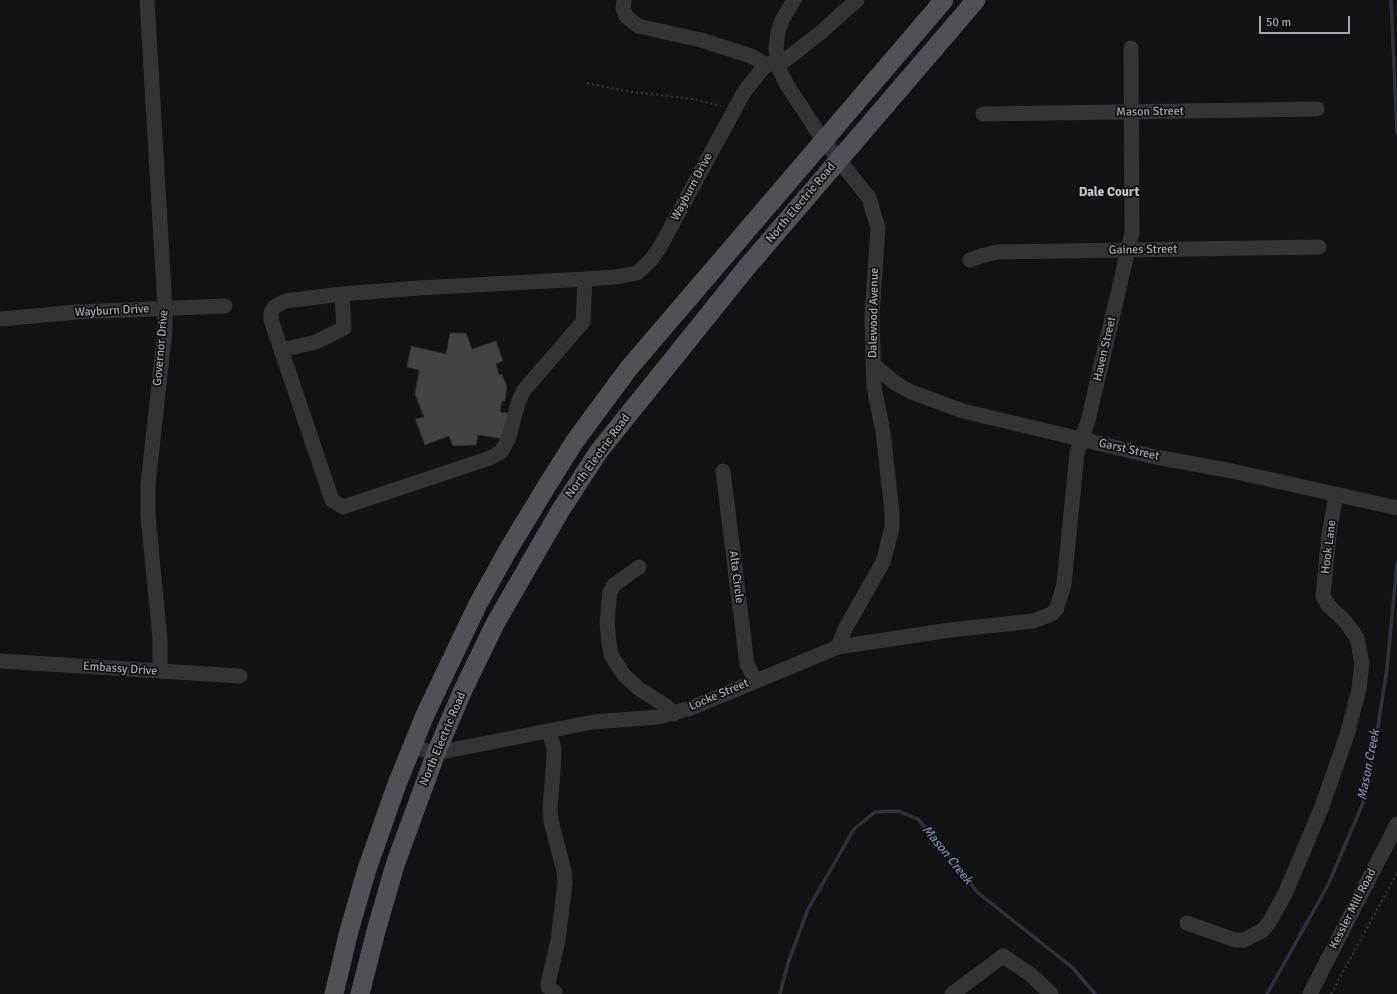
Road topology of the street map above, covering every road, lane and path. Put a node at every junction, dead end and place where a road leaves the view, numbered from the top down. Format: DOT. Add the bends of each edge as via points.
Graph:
graph roads {
  1 [pos="147,0"];
  2 [pos="624,0"];
  3 [pos="794,0"];
  4 [pos="857,0"];
  5 [pos="944,0"];
  6 [pos="976,0"];
  7 [pos="1131,48"];
  8 [pos="774,63"];
  9 [pos="587,83"];
  10 [pos="1317,109"];
  11 [pos="733,110"];
  12 [pos="1132,112"];
  13 [pos="983,114"];
  14 [pos="823,140"];
  15 [pos="838,160"];
  16 [pos="1319,246"];
  17 [pos="1128,250"];
  18 [pos="970,260"];
  19 [pos="585,279"];
  20 [pos="342,294"];
  21 [pos="224,306"];
  22 [pos="165,308"];
  23 [pos="0,319"];
  24 [pos="281,350"];
  25 [pos="873,364"];
  26 [pos="1081,439"];
  27 [pos="723,472"];
  28 [pos="1336,495"];
  29 [pos="1397,508"];
  30 [pos="639,567"];
  31 [pos="1023,622"];
  32 [pos="838,648"];
  33 [pos="0,661"];
  34 [pos="160,671"];
  35 [pos="240,676"];
  36 [pos="755,680"];
  37 [pos="674,714"];
  38 [pos="549,731"];
  39 [pos="412,747"];
  40 [pos="436,753"];
  41 [pos="1397,824"];
  42 [pos="1397,873"];
  43 [pos="1187,922"];
  44 [pos="554,992"];
  45 [pos="334,994"];
  46 [pos="360,994"];
  47 [pos="952,994"];
  48 [pos="1051,994"];
  49 [pos="1310,994"];
  50 [pos="1331,994"];
  1 -- 22 [label="street, Governor Drive"];
  2 -- 8 [label="street" via="626,16 638,26 701,40"];
  3 -- 8 [label="street, Dalewood Avenue" via="778,32"];
  4 -- 8 [label="street, Wayburn Drive" via="820,34 788,58"];
  5 -- 14 [label="main road, North Electric Road"];
  6 -- 15 [label="main road, North Electric Road"];
  7 -- 12 [label="street, Haven Street"];
  8 -- 11 [label="street, Wayburn Drive" via="751,81"];
  8 -- 14 [label="street, Dalewood Avenue"];
  9 -- 11 [label="path" via="625,91 693,99"];
  10 -- 12 [label="street, Mason Street"];
  11 -- 19 [label="street, Wayburn Drive" via="660,247 650,260 637,273"];
  12 -- 13 [label="street, Mason Street"];
  12 -- 17 [label="street, Haven Street" via="1132,233"];
  14 -- 15 [label="street, Dalewood Avenue"];
  14 -- 39 [label="main road, North Electric Road" via="629,368 576,441 508,550 478,604 441,679"];
  15 -- 25 [label="street, Dalewood Avenue" via="870,198 878,228 872,316"];
  15 -- 40 [label="main road, North Electric Road" via="747,267 599,451 560,511 495,624"];
  16 -- 17 [label="street, Gaines Street"];
  17 -- 18 [label="street, Gaines Street" via="996,252"];
  17 -- 26 [label="street, Haven Street" via="1088,421"];
  19 -- 20 [label="street, Wayburn Drive"];
  19 -- 24 [label="street, Wayburn Drive" via="583,322 524,390 508,440 501,452 343,508 330,496"];
  20 -- 24 [label="street" via="344,328 316,342"];
  20 -- 24 [label="street, Wayburn Drive" via="285,301 274,307 271,320"];
  21 -- 22 [label="street, Wayburn Drive"];
  22 -- 23 [label="street, Wayburn Drive"];
  22 -- 34 [label="street, Governor Drive" via="165,330 148,484 148,516 160,640"];
  25 -- 26 [label="street, Garst Street" via="895,383 930,401"];
  25 -- 32 [label="street, Dalewood Avenue" via="874,387 883,432 892,505 892,528 883,562 845,630"];
  26 -- 28 [label="street, Garst Street"];
  26 -- 31 [label="street, Haven Street" via="1077,453 1062,596 1058,608 1047,618"];
  27 -- 36 [label="street, Alta Circle" via="747,664"];
  28 -- 29 [label="street, Garst Street"];
  28 -- 43 [label="street, Hook Lane" via="1323,591 1325,599 1357,638 1361,652 1361,677 1346,735 1321,809 1270,921 1255,936 1235,940"];
  30 -- 37 [label="street" via="614,585 610,592 606,622 608,643 611,655 624,675"];
  31 -- 32 [label="street, Locke Street"];
  32 -- 36 [label="street, Locke Street"];
  33 -- 34 [label="street, Embassy Drive"];
  34 -- 35 [label="street, Embassy Drive"];
  36 -- 37 [label="street, Locke Street"];
  37 -- 38 [label="street, Locke Street" via="593,722"];
  38 -- 40 [label="street, Locke Street"];
  38 -- 44 [label="street" via="554,748 550,820 565,883 558,940 548,983 548,987"];
  39 -- 40 [label="street, Locke Street"];
  39 -- 45 [label="main road, North Electric Road" via="367,869"];
  40 -- 46 [label="main road, North Electric Road" via="395,865"];
  41 -- 49 [label="street, Kessler Mill Road"];
  42 -- 50 [label="path"];
  47 -- 48 [label="street" via="1003,956 1030,974"];
}
